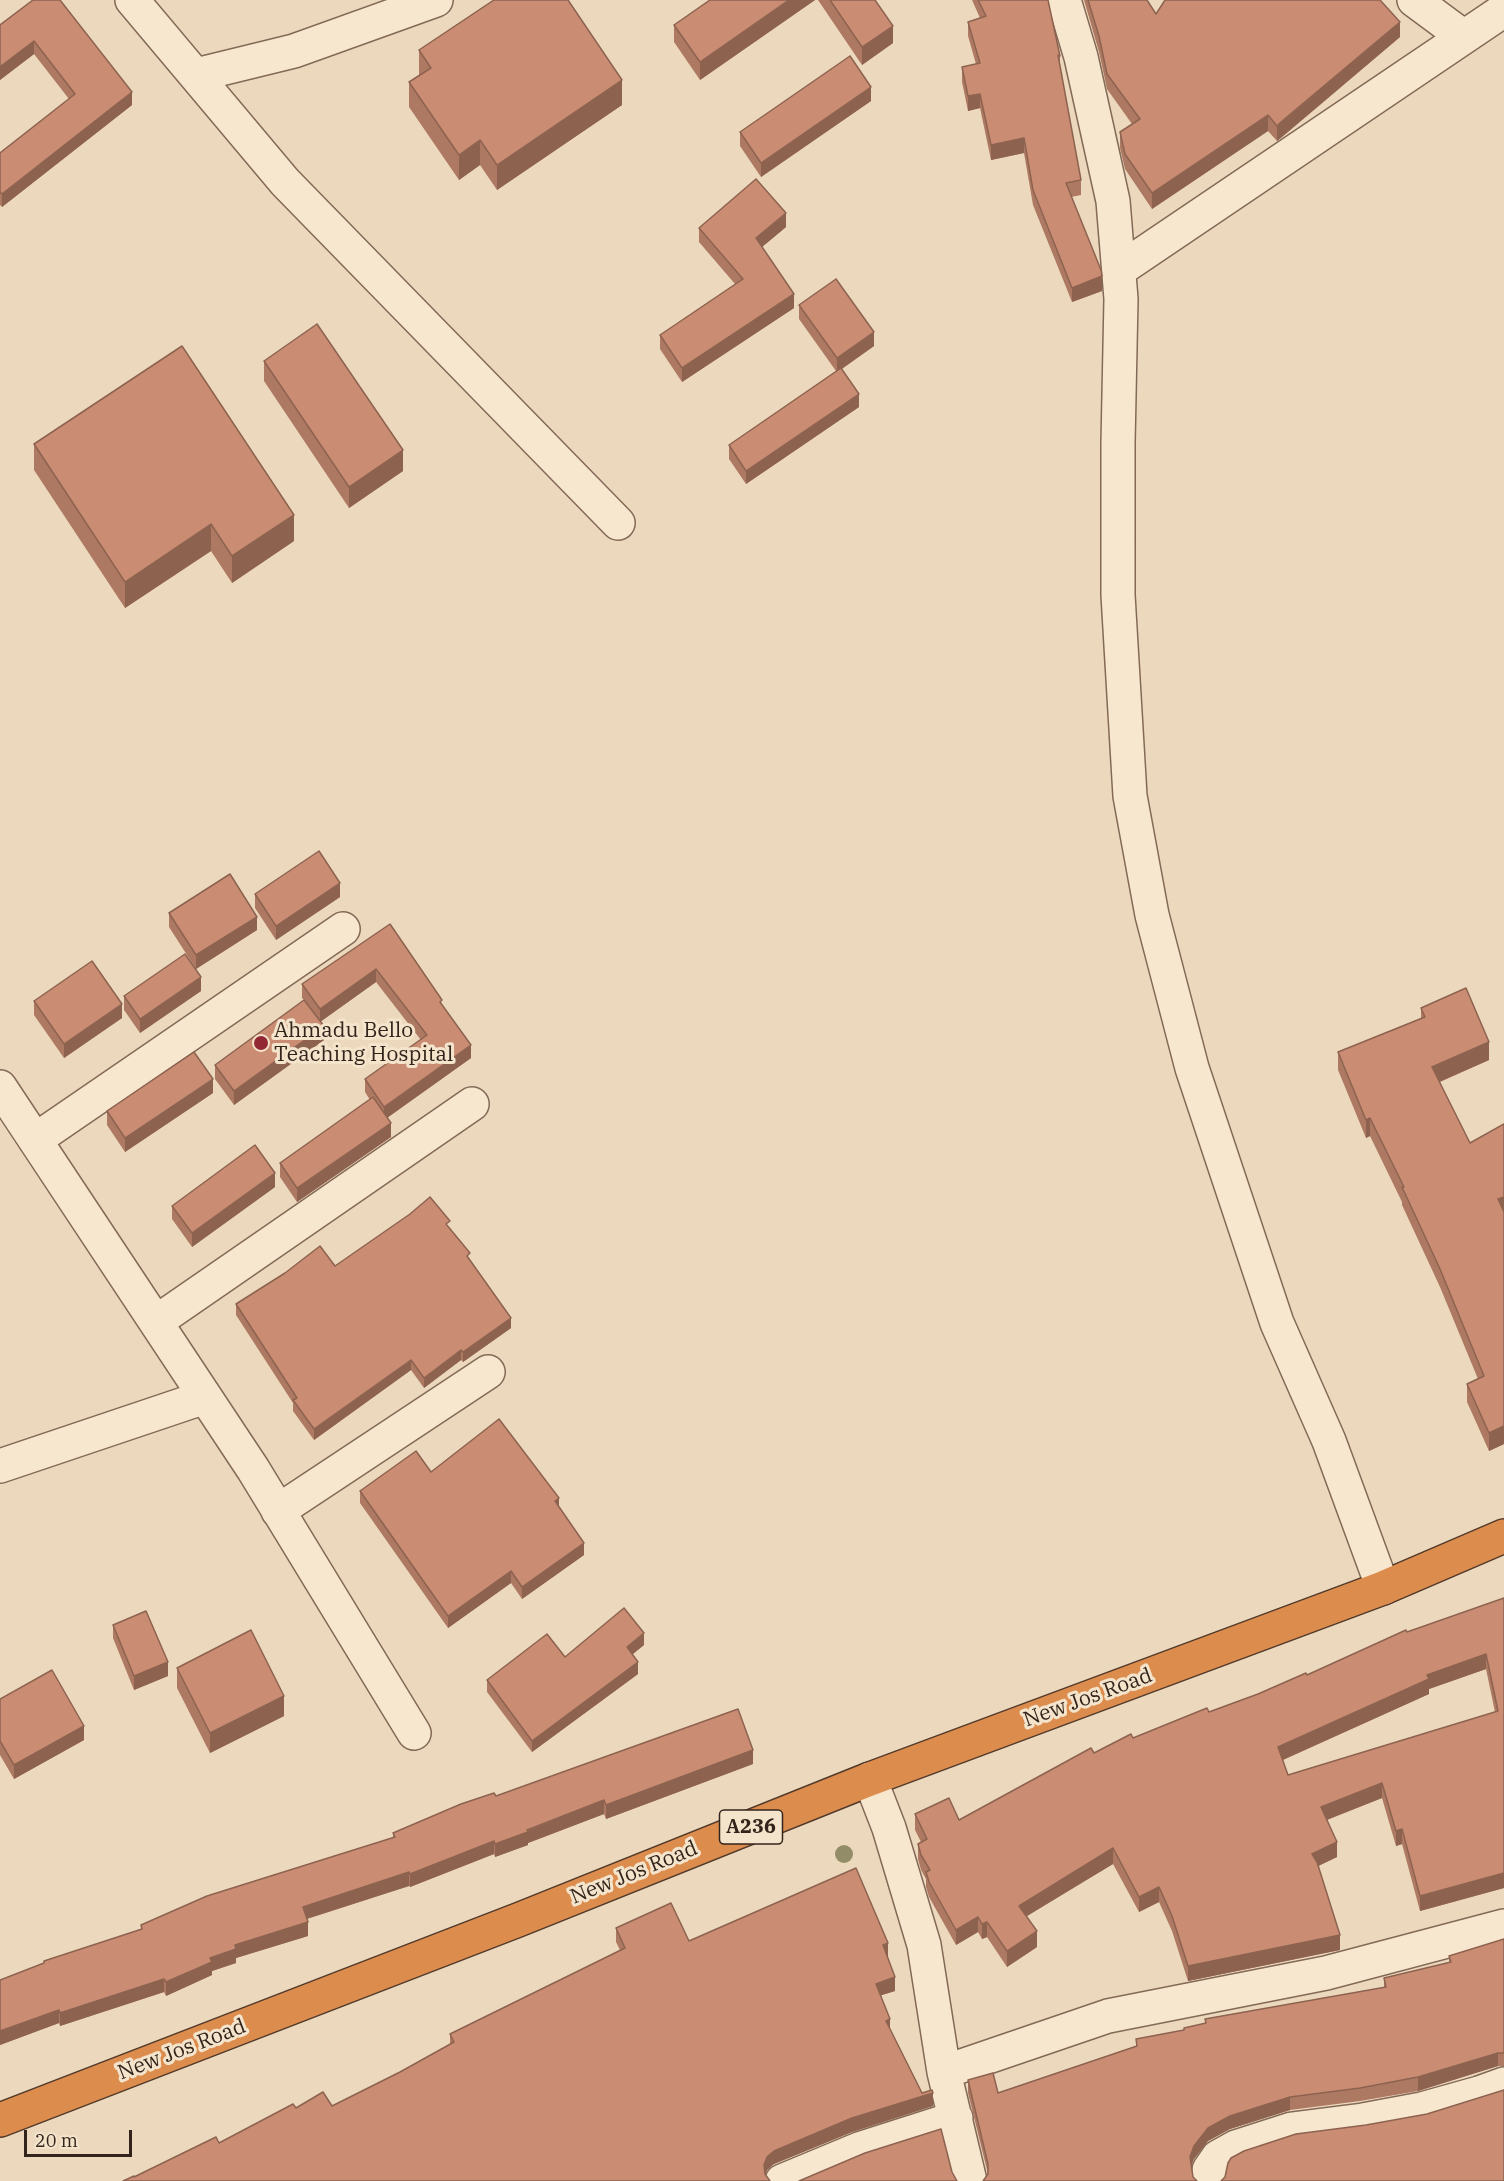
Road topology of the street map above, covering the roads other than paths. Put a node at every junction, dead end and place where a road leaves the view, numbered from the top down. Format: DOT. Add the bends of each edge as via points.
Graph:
graph roads {
  1 [pos="132,0"];
  2 [pos="436,0"];
  3 [pos="1064,0"];
  4 [pos="1414,0"];
  5 [pos="1504,10"];
  6 [pos="1464,37"];
  7 [pos="196,75"];
  8 [pos="1119,270"];
  9 [pos="618,523"];
  10 [pos="343,929"];
  11 [pos="0,1087"];
  12 [pos="472,1104"];
  13 [pos="35,1140"];
  14 [pos="156,1322"];
  15 [pos="488,1372"];
  16 [pos="205,1397"];
  17 [pos="0,1466"];
  18 [pos="278,1511"];
  19 [pos="1504,1536"];
  20 [pos="1383,1588"];
  21 [pos="414,1732"];
  22 [pos="870,1779"];
  23 [pos="1504,1926"];
  24 [pos="944,2072"];
  25 [pos="1504,2084"];
  26 [pos="956,2118"];
  27 [pos="0,2120"];
  28 [pos="782,2181"];
  29 [pos="969,2181"];
  30 [pos="1209,2181"];
  1 -- 7 [label="street"];
  2 -- 7 [label="street" via="294,51"];
  3 -- 8 [label="street" via="1081,57 1113,201"];
  4 -- 6 [label="street"];
  5 -- 6 [label="street"];
  6 -- 8 [label="street"];
  7 -- 9 [label="street" via="285,182"];
  8 -- 20 [label="street" via="1118,595 1130,796 1152,915 1192,1068 1276,1323 1329,1440"];
  10 -- 13 [label="street"];
  11 -- 13 [label="street"];
  12 -- 14 [label="street"];
  13 -- 14 [label="street"];
  14 -- 16 [label="street"];
  15 -- 18 [label="street"];
  16 -- 17 [label="street"];
  16 -- 18 [label="street"];
  18 -- 21 [label="street"];
  19 -- 20 [label="highway, New Jos Road / A236"];
  20 -- 22 [label="highway, New Jos Road / A236"];
  22 -- 24 [label="street" via="924,1945"];
  22 -- 27 [label="highway, New Jos Road / A236"];
  23 -- 24 [label="street" via="1326,1973 1108,2016"];
  24 -- 26 [label="street"];
  25 -- 30 [label="street" via="1422,2109 1292,2129 1247,2143 1218,2157 1209,2170"];
  26 -- 28 [label="street" via="859,2149"];
  26 -- 29 [label="street"];
}
